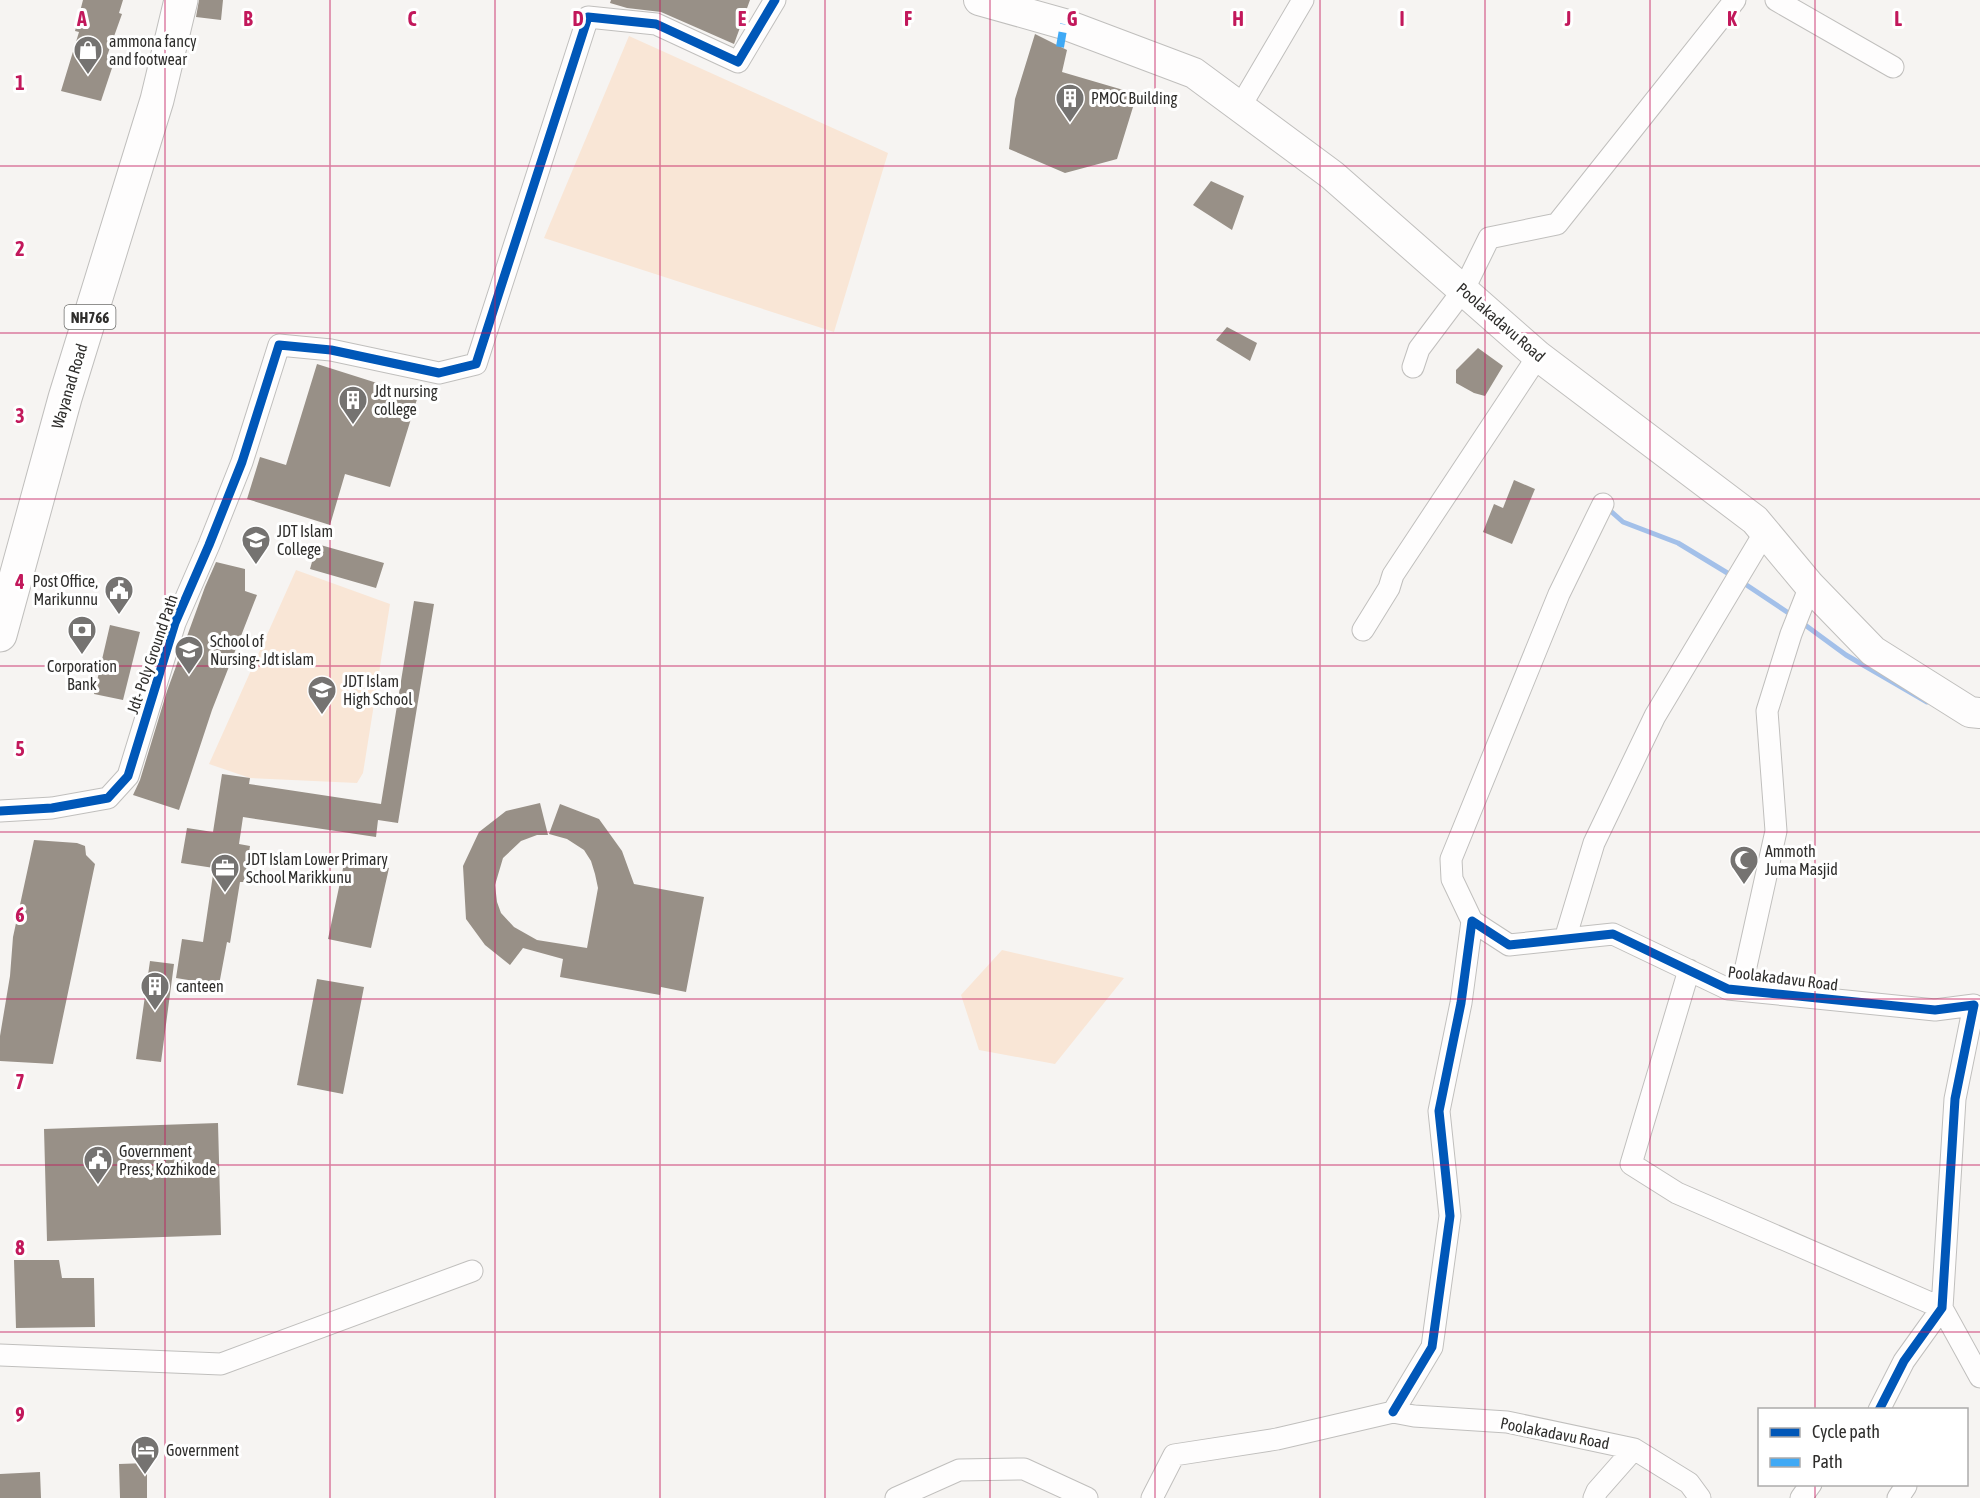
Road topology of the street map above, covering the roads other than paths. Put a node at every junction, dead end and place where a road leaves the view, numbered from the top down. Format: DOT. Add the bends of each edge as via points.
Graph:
graph roads {
  1 [pos="181,0"];
  2 [pos="775,0"];
  3 [pos="979,0"];
  4 [pos="1303,0"];
  5 [pos="1735,0"];
  6 [pos="1776,0"];
  7 [pos="1893,67"];
  8 [pos="1240,107"];
  9 [pos="1464,289"];
  10 [pos="1538,356"];
  11 [pos="1413,367"];
  12 [pos="1603,504"];
  13 [pos="1765,532"];
  14 [pos="1810,586"];
  15 [pos="1364,630"];
  16 [pos="0,635"];
  17 [pos="1980,713"];
  18 [pos="0,811"];
  19 [pos="1472,921"];
  20 [pos="1565,939"];
  21 [pos="1689,970"];
  22 [pos="1741,989"];
  23 [pos="472,1271"];
  24 [pos="1942,1308"];
  25 [pos="0,1355"];
  26 [pos="1980,1377"];
  27 [pos="1880,1408"];
  28 [pos="1393,1412"];
  29 [pos="1634,1449"];
  30 [pos="1810,1486"];
  31 [pos="897,1498"];
  32 [pos="1087,1498"];
  33 [pos="1152,1498"];
  34 [pos="1594,1498"];
  35 [pos="1700,1498"];
  36 [pos="1801,1498"];
  1 -- 16 [label="highway, Wayanad Road / NH766" via="157,100 65,398"];
  2 -- 18 [label="street, Jdt- Poly Ground Path" via="738,62 656,24 588,16 476,364 439,373 331,350 279,345 242,462 175,623 128,777 108,798 51,808"];
  3 -- 8 [label="street, Poolakadavu Road" via="1064,24 1194,74"];
  4 -- 8 [label="street"];
  5 -- 9 [label="street" via="1557,224 1489,238"];
  6 -- 7 [label="street"];
  8 -- 9 [label="street, Poolakadavu Road" via="1332,175"];
  9 -- 10 [label="street, Poolakadavu Road"];
  9 -- 11 [label="street" via="1419,350"];
  10 -- 13 [label="street, Poolakadavu Road" via="1755,520"];
  10 -- 15 [label="street" via="1394,575"];
  12 -- 19 [label="street" via="1559,594 1451,859 1452,879"];
  13 -- 14 [label="street, Poolakadavu Road"];
  13 -- 20 [label="street" via="1655,716 1594,843"];
  14 -- 17 [label="street, Poolakadavu Road" via="1873,651 1970,712"];
  14 -- 22 [label="street" via="1767,711 1776,831"];
  19 -- 20 [label="street, Poolakadavu Road" via="1509,945"];
  19 -- 28 [label="street" via="1461,1003 1439,1111 1450,1216 1432,1347"];
  20 -- 21 [label="street, Poolakadavu Road" via="1614,934"];
  21 -- 22 [label="street, Poolakadavu Road" via="1728,989"];
  21 -- 24 [label="street" via="1631,1164 1677,1193"];
  22 -- 24 [label="street, Poolakadavu Road" via="1935,1010 1974,1005 1955,1100"];
  23 -- 25 [label="street" via="221,1364"];
  24 -- 26 [label="street"];
  24 -- 27 [label="street" via="1904,1361"];
  28 -- 29 [label="street, Poolakadavu Road" via="1507,1422"];
  28 -- 33 [label="street, Poolakadavu Road" via="1277,1438 1174,1455"];
  29 -- 34 [label="street"];
  29 -- 35 [label="street, Poolakadavu Road" via="1689,1483"];
  30 -- 36 [label="street"];
  31 -- 32 [label="street" via="959,1470 1024,1469"];
}
